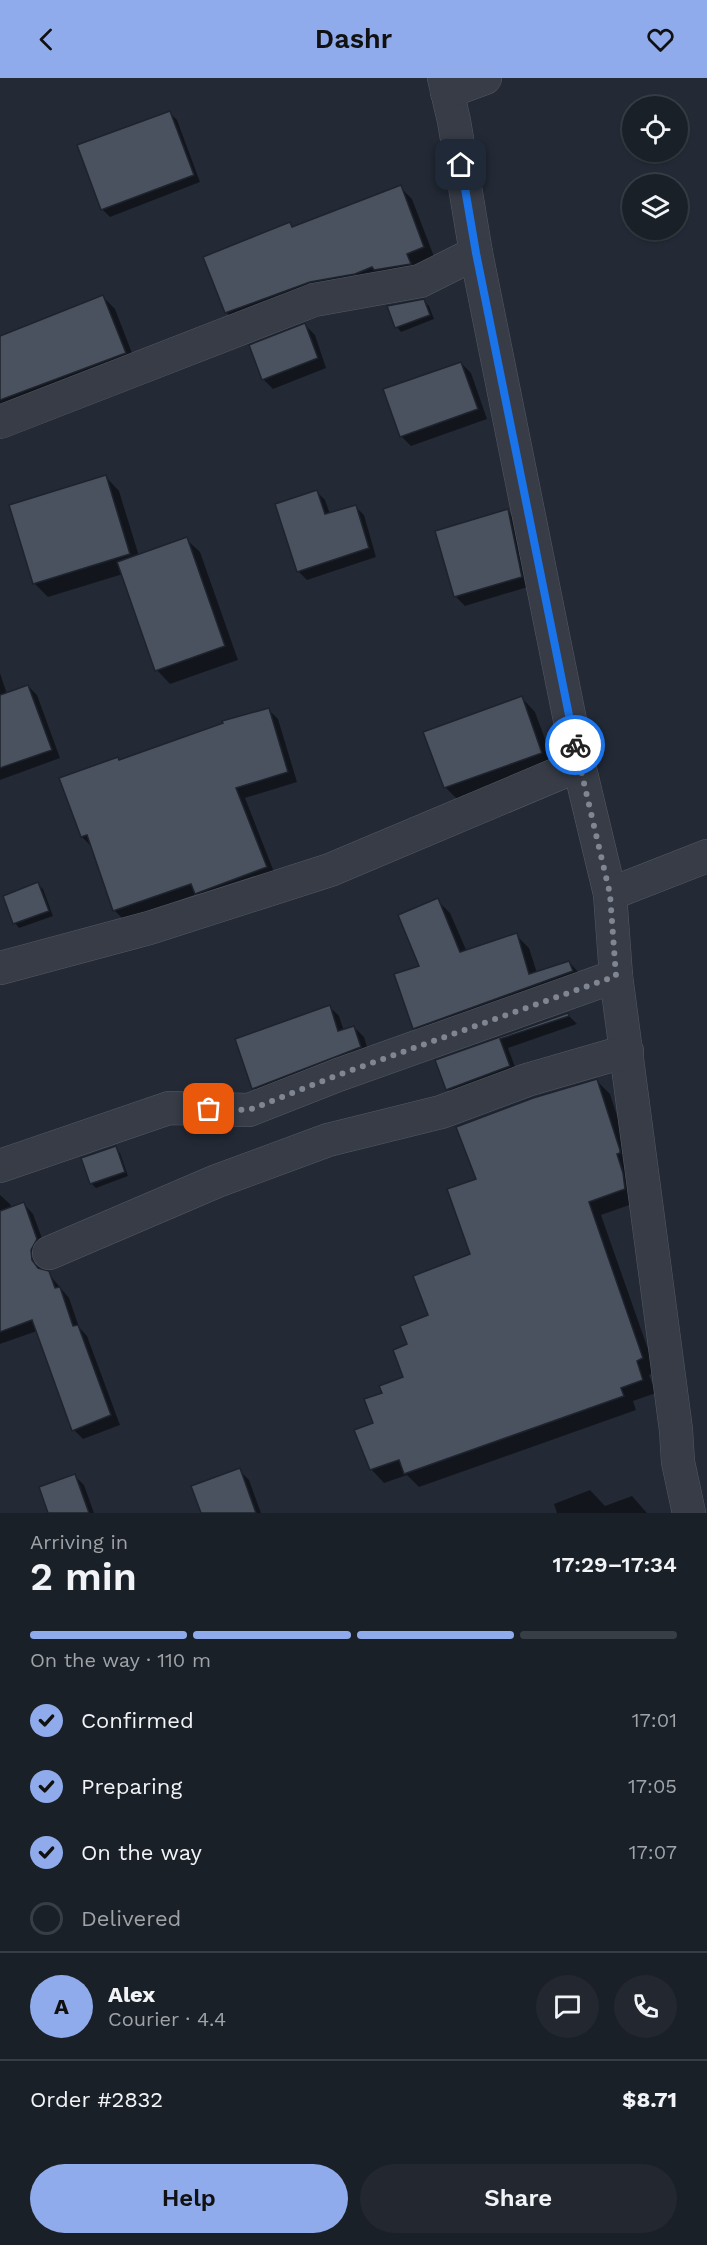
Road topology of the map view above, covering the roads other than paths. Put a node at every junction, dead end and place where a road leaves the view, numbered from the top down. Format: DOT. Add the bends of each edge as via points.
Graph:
graph roads {
  1 [pos="485,78"];
  2 [pos="446,85"];
  3 [pos="476,253"];
  4 [pos="0,422"];
  5 [pos="579,765"];
  6 [pos="707,856"];
  7 [pos="610,894"];
  8 [pos="0,968"];
  9 [pos="616,976"];
  10 [pos="627,1051"];
  11 [pos="0,1166"];
  12 [pos="49,1253"];
  13 [pos="689,1513"];
  1 -- 2 [label="street"];
  2 -- 3 [label="street"];
  3 -- 4 [label="street" via="420,281 314,300"];
  3 -- 5 [label="street"];
  5 -- 7 [label="street"];
  5 -- 8 [label="street" via="330,870 149,928"];
  6 -- 7 [label="street"];
  7 -- 9 [label="street"];
  9 -- 10 [label="street"];
  9 -- 11 [label="street" via="249,1110 169,1108"];
  10 -- 12 [label="street" via="527,1080 441,1112 328,1140 216,1181"];
  10 -- 13 [label="street" via="678,1462"];
}
